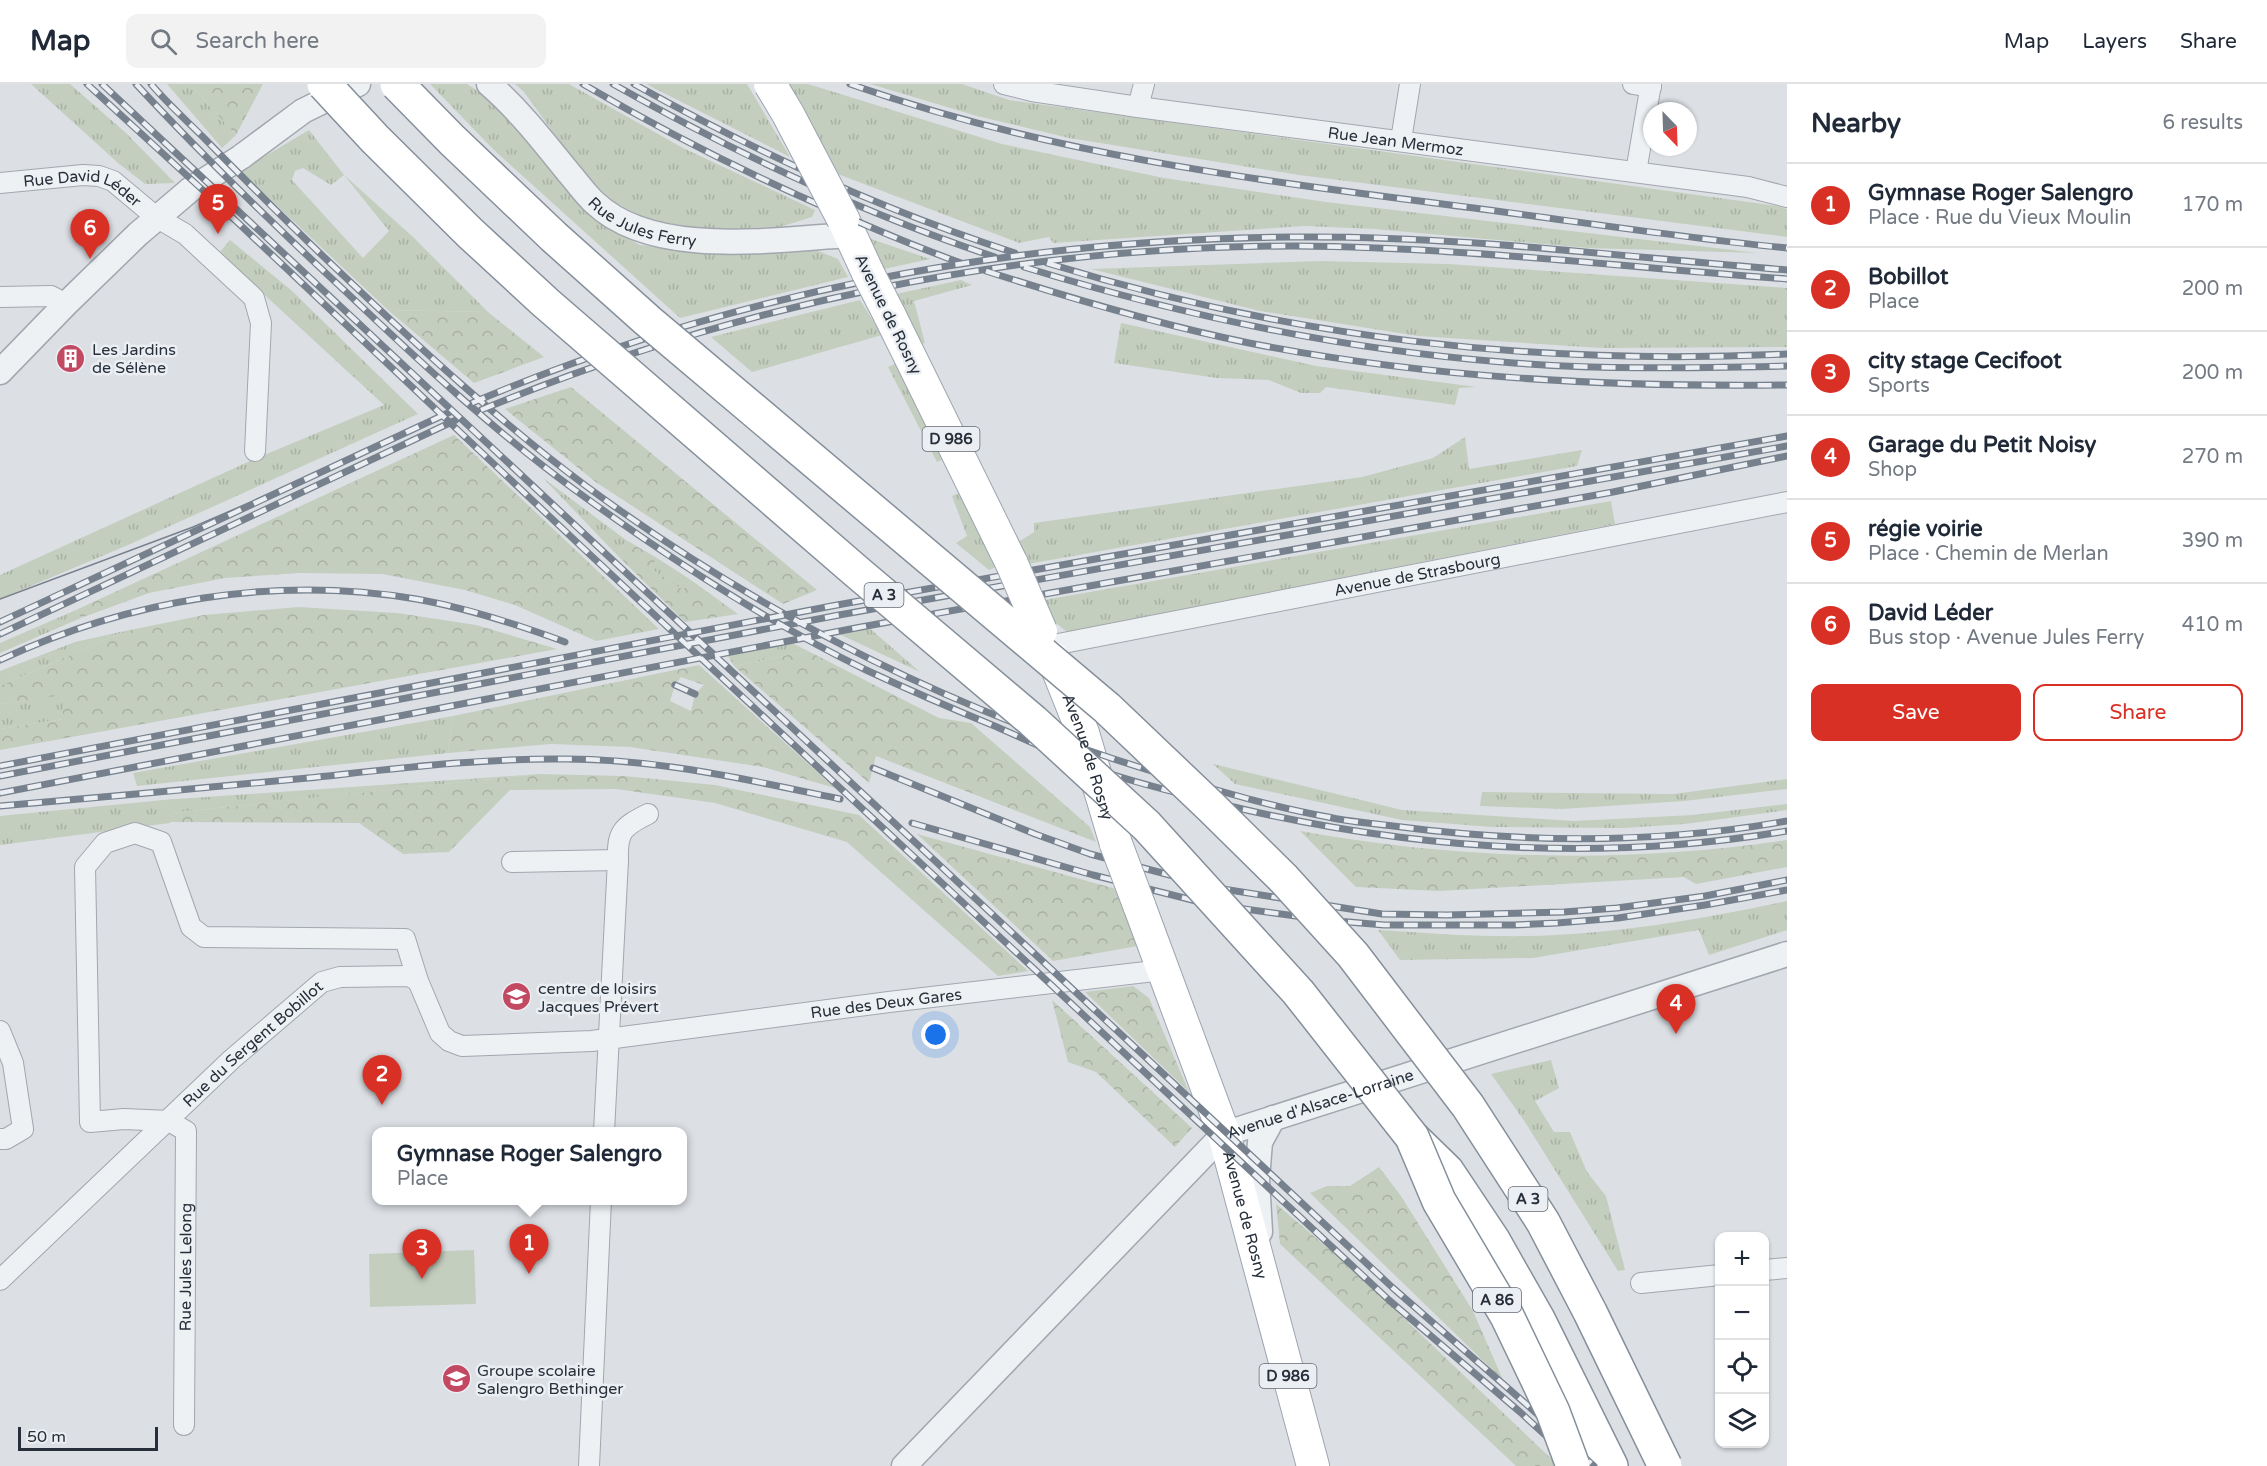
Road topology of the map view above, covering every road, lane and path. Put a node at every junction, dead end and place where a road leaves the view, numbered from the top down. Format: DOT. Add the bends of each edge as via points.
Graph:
graph roads {
  1 [pos="324,84"];
  2 [pos="358,84"];
  3 [pos="398,84"];
  4 [pos="489,84"];
  5 [pos="770,84"];
  6 [pos="1004,84"];
  7 [pos="1144,84"];
  8 [pos="1410,84"];
  9 [pos="1645,85"];
  10 [pos="1034,87"];
  11 [pos="1138,107"];
  12 [pos="1401,140"];
  13 [pos="1636,172"];
  14 [pos="0,183"];
  15 [pos="1787,197"];
  16 [pos="156,217"];
  17 [pos="847,227"];
  18 [pos="0,297"];
  19 [pos="66,304"];
  20 [pos="0,372"];
  21 [pos="255,451"];
  22 [pos="1787,502"];
  23 [pos="1045,639"];
  24 [pos="648,814"];
  25 [pos="618,861"];
  26 [pos="512,862"];
  27 [pos="1787,954"];
  28 [pos="1163,970"];
  29 [pos="418,981"];
  30 [pos="0,1030"];
  31 [pos="609,1039"];
  32 [pos="1273,1118"];
  33 [pos="170,1120"];
  34 [pos="604,1127"];
  35 [pos="1224,1134"];
  36 [pos="1412,1137"];
  37 [pos="0,1139"];
  38 [pos="601,1205"];
  39 [pos="1787,1268"];
  40 [pos="1769,1270"];
  41 [pos="1715,1275"];
  42 [pos="0,1280"];
  43 [pos="1641,1283"];
  44 [pos="1264,1286"];
  45 [pos="184,1425"];
  46 [pos="588,1466"];
  47 [pos="904,1466"];
  48 [pos="1313,1466"];
  49 [pos="1573,1466"];
  50 [pos="1611,1466"];
  51 [pos="1665,1466"];
  1 -- 36 [label="highway, A 3, bridge" via="470,233 546,303 1033,721 1147,826 1298,992"];
  2 -- 16 [label="street" via="303,111"];
  3 -- 51 [label="highway, A 3, bridge" via="554,237 1107,708 1284,879 1353,955 1468,1106 1543,1222"];
  4 -- 17 [label="street, Rue Jules Ferry" via="511,104 595,204 627,224 660,235 706,240 755,240"];
  5 -- 17 [label="main road, Avenue de Rosny / D 986, bridge"];
  6 -- 10 [label="street, Rue Jean Mermoz"];
  7 -- 11 [label="street"];
  8 -- 12 [label="street"];
  9 -- 13 [label="street"];
  10 -- 11 [label="street, Rue Jean Mermoz"];
  11 -- 12 [label="street, Rue Jean Mermoz"];
  12 -- 13 [label="street, Rue Jean Mermoz"];
  13 -- 15 [label="street, Rue Jean Mermoz" via="1748,187"];
  14 -- 16 [label="street, Rue David Léder" via="99,176 113,181"];
  16 -- 19 [label="street"];
  16 -- 21 [label="street, Rue David Léder" via="185,234 254,298 261,323"];
  17 -- 23 [label="main road, Avenue de Rosny / D 986, bridge"];
  18 -- 19 [label="street" via="51,296"];
  19 -- 20 [label="street"];
  22 -- 23 [label="street, Avenue de Strasbourg"];
  23 -- 28 [label="main road, Avenue de Rosny / D 986, bridge" via="1083,733 1116,844"];
  24 -- 25 [label="street" via="622,831 617,841"];
  25 -- 26 [label="street"];
  25 -- 31 [label="street"];
  27 -- 32 [label="street, Avenue d'Alsace-Lorraine"];
  28 -- 31 [label="street, Rue des Deux Gares"];
  28 -- 35 [label="main road, Avenue de Rosny / D 986"];
  29 -- 31 [label="street" via="440,1032 462,1046"];
  29 -- 33 [label="street, Rue du Sergent Bobillot" via="409,976 322,982 232,1059"];
  29 -- 33 [label="street" via="405,939 204,937 191,927 161,843 135,833 105,843 85,867 90,1122"];
  30 -- 37 [label="street" via="13,1062 23,1129"];
  31 -- 34 [label="street"];
  32 -- 35 [label="street, Avenue d'Alsace-Lorraine"];
  32 -- 44 [label="street" via="1260,1142 1257,1179"];
  33 -- 42 [label="street, Rue du Sergent Bobillot"];
  33 -- 45 [label="street, Rue Jules Lelong" via="186,1131"];
  35 -- 44 [label="main road, Avenue de Rosny / D 986"];
  35 -- 47 [label="street, Avenue d'Alsace-Lorraine"];
  36 -- 49 [label="highway, A 86, bridge" via="1439,1201 1507,1316 1553,1412"];
  36 -- 50 [label="highway, A 3" via="1446,1171 1493,1240 1539,1321"];
  38 -- 46 [label="street"];
  39 -- 40 [label="street"];
  41 -- 43 [label="street"];
  44 -- 48 [label="main road, Avenue de Rosny / D 986"];
}
